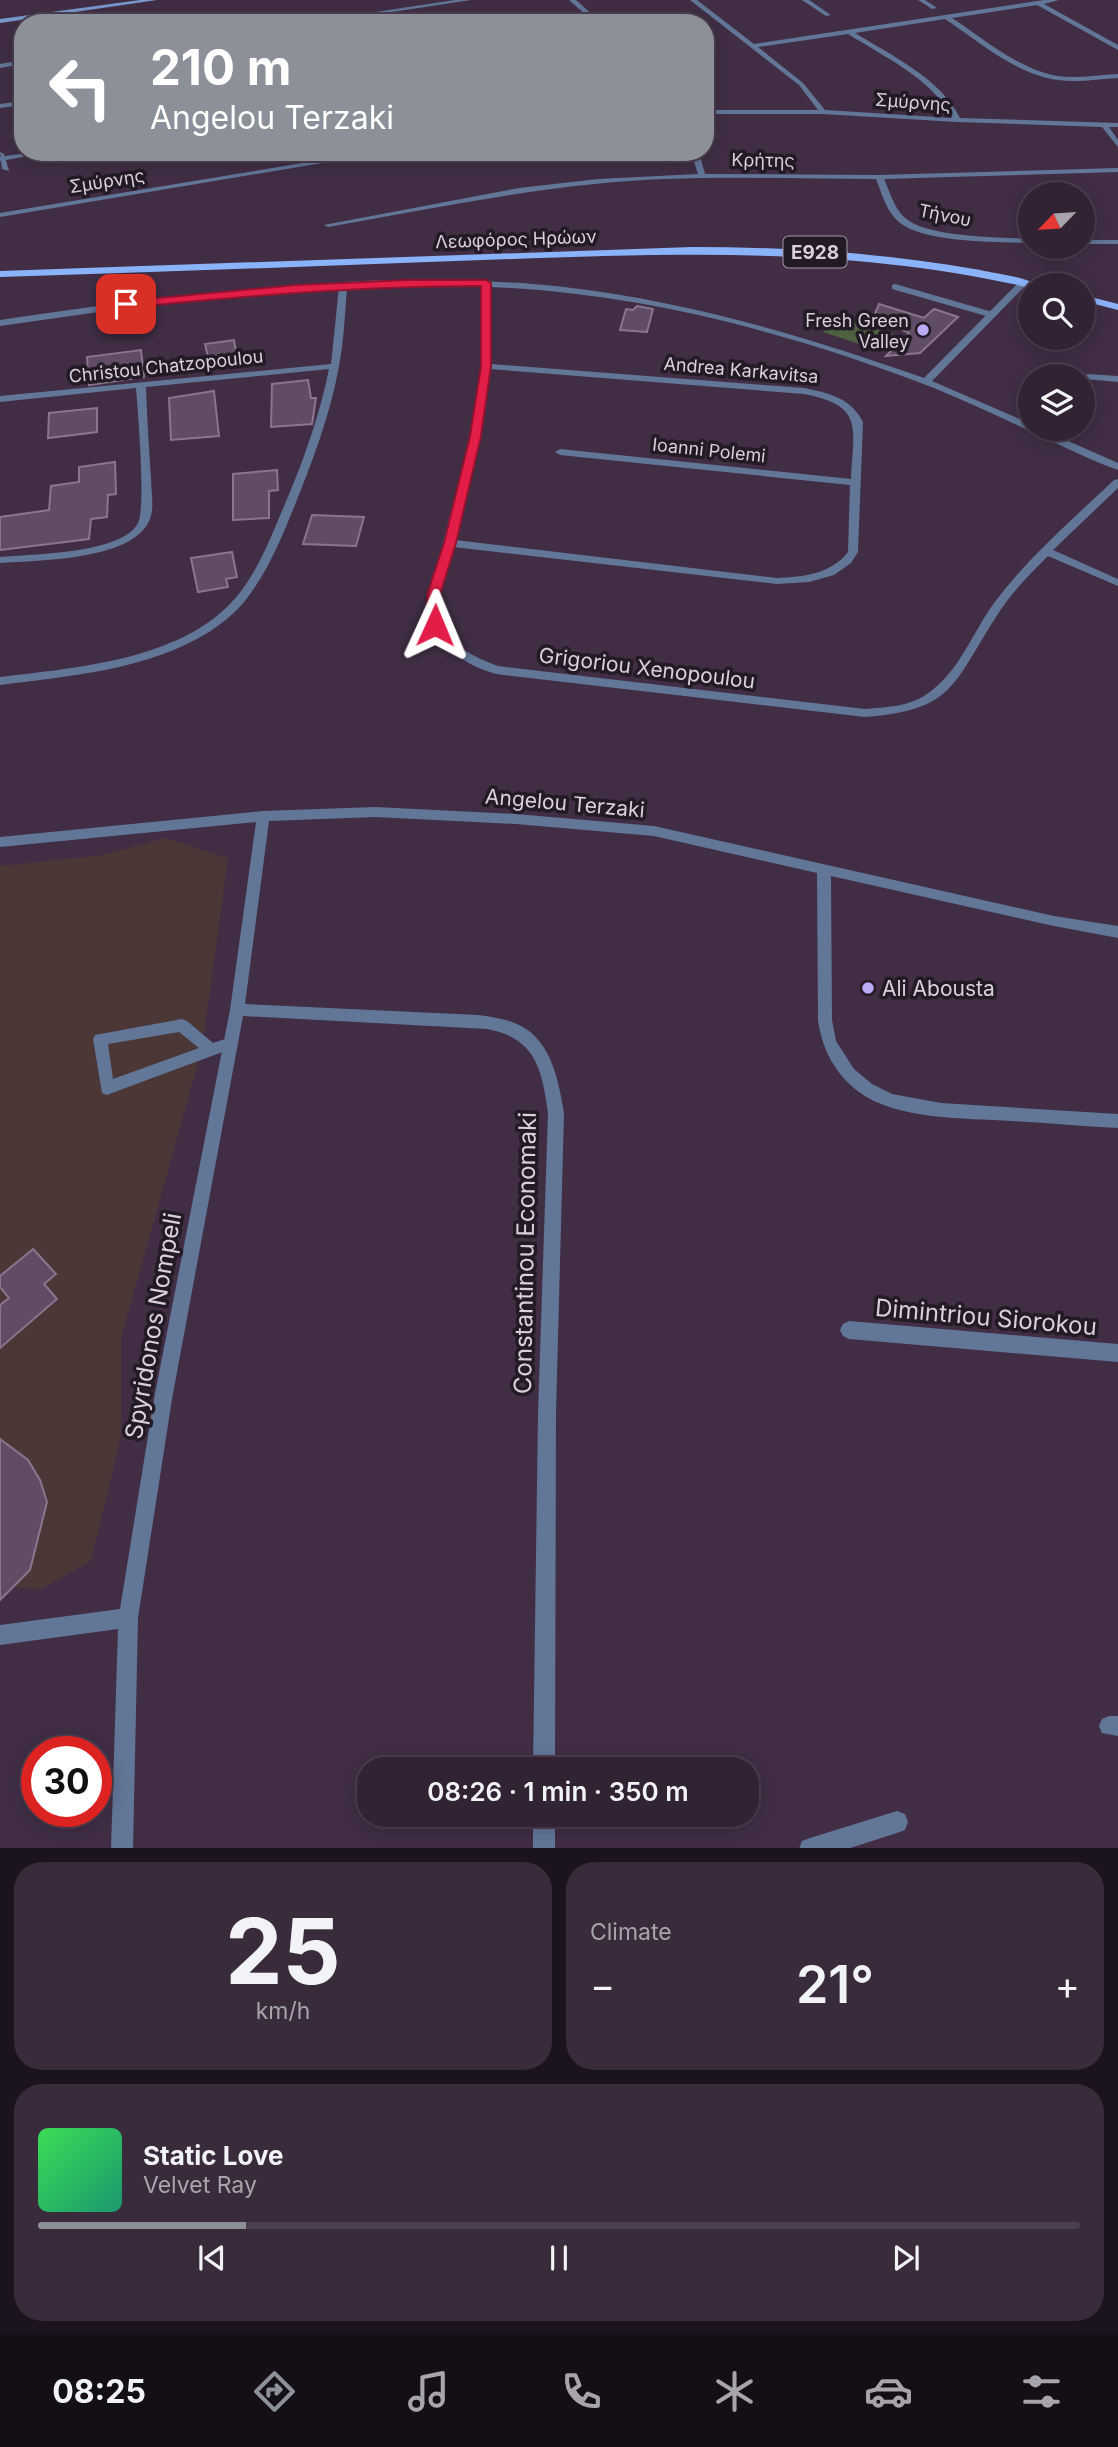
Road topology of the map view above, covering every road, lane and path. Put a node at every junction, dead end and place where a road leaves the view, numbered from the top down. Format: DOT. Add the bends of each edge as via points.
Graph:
graph roads {
  1 [pos="155,0"];
  2 [pos="468,0"];
  3 [pos="572,0"];
  4 [pos="694,0"];
  5 [pos="805,0"];
  6 [pos="921,0"];
  7 [pos="1056,0"];
  8 [pos="1038,3"];
  9 [pos="934,8"];
  10 [pos="46,14"];
  11 [pos="369,14"];
  12 [pos="588,14"];
  13 [pos="713,14"];
  14 [pos="714,15"];
  15 [pos="828,15"];
  16 [pos="946,17"];
  17 [pos="850,32"];
  18 [pos="755,46"];
  19 [pos="1118,48"];
  20 [pos="1118,76"];
  21 [pos="714,112"];
  22 [pos="822,112"];
  23 [pos="957,120"];
  24 [pos="1118,125"];
  25 [pos="1105,126"];
  26 [pos="1118,145"];
  27 [pos="1,157"];
  28 [pos="330,161"];
  29 [pos="698,161"];
  30 [pos="324,162"];
  31 [pos="6,169"];
  32 [pos="1118,170"];
  33 [pos="702,176"];
  34 [pos="879,177"];
  35 [pos="0,215"];
  36 [pos="328,225"];
  37 [pos="1018,240"];
  38 [pos="1096,242"];
  39 [pos="1118,242"];
  40 [pos="0,274"];
  41 [pos="1018,282"];
  42 [pos="486,283"];
  43 [pos="342,286"];
  44 [pos="895,287"];
  45 [pos="1018,292"];
  46 [pos="1095,302"];
  47 [pos="1118,307"];
  48 [pos="993,315"];
  49 [pos="0,323"];
  50 [pos="335,366"];
  51 [pos="486,366"];
  52 [pos="1095,377"];
  53 [pos="1118,379"];
  54 [pos="926,381"];
  55 [pos="141,384"];
  56 [pos="0,398"];
  57 [pos="1018,422"];
  58 [pos="1061,441"];
  59 [pos="561,452"];
  60 [pos="1118,467"];
  61 [pos="854,482"];
  62 [pos="1118,482"];
  63 [pos="450,543"];
  64 [pos="1046,551"];
  65 [pos="0,560"];
  66 [pos="1118,583"];
  67 [pos="0,681"];
  68 [pos="263,816"];
  69 [pos="0,842"];
  70 [pos="824,868"];
  71 [pos="1118,932"];
  72 [pos="237,1010"];
  73 [pos="231,1043"];
  74 [pos="211,1050"];
  75 [pos="1118,1121"];
  76 [pos="849,1330"];
  77 [pos="1118,1353"];
  78 [pos="128,1618"];
  79 [pos="0,1635"];
  80 [pos="544,1757"];
  81 [pos="897,1822"];
  82 [pos="544,1827"];
  83 [pos="122,1848"];
  84 [pos="544,1848"];
  85 [pos="813,1848"];
  1 -- 10 [label="main road"];
  2 -- 11 [label="street"];
  3 -- 12 [label="street"];
  4 -- 13 [label="street"];
  5 -- 15 [label="street"];
  6 -- 9 [label="street"];
  7 -- 8 [label="street"];
  8 -- 16 [label="street"];
  8 -- 19 [label="street"];
  14 -- 18 [label="street"];
  16 -- 17 [label="street"];
  16 -- 20 [label="street" via="1046,76"];
  17 -- 18 [label="street"];
  17 -- 23 [label="street" via="930,87 947,102"];
  18 -- 22 [label="street" via="811,94"];
  21 -- 22 [label="street, Σμύρνης"];
  22 -- 23 [label="street, Σμύρνης"];
  23 -- 25 [label="street, Σμύρνης"];
  24 -- 25 [label="street, Σμύρνης"];
  25 -- 26 [label="street"];
  27 -- 31 [label="street"];
  28 -- 30 [label="street, Σμύρνης"];
  29 -- 33 [label="street"];
  30 -- 35 [label="street, Σμύρνης"];
  32 -- 34 [label="street, Κρήτης"];
  33 -- 34 [label="street, Κρήτης"];
  33 -- 36 [label="street, Κρήτης" via="547,186"];
  34 -- 37 [label="street, Τήνου" via="896,212 910,226"];
  38 -- 39 [label="street"];
  40 -- 41 [label="main road, Λεωφόρος Ηρώων / E928" via="779,250 902,261"];
  42 -- 43 [label="street"];
  42 -- 51 [label="street, Grigoriou Xenopoulou"];
  42 -- 54 [label="street" via="594,293 702,314"];
  43 -- 49 [label="street" via="165,299"];
  43 -- 50 [label="street"];
  44 -- 48 [label="street"];
  45 -- 48 [label="street"];
  46 -- 47 [label="main road"];
  48 -- 54 [label="street"];
  50 -- 55 [label="street, Christou Chatzopoulou"];
  50 -- 67 [label="street" via="293,494 256,580 230,611 182,640 132,660 105,668"];
  51 -- 61 [label="street, Andrea Karkavitsa" via="822,395 844,403 856,417"];
  51 -- 63 [label="street, Grigoriou Xenopoulou"];
  52 -- 53 [label="street"];
  54 -- 57 [label="street"];
  55 -- 56 [label="street, Christou Chatzopoulou"];
  55 -- 65 [label="street" via="147,511 140,528 103,547"];
  58 -- 60 [label="street"];
  59 -- 61 [label="street, Ioanni Polemi"];
  61 -- 63 [label="street, Andrea Karkavitsa" via="853,552 840,567 810,578 777,581"];
  62 -- 64 [label="street, Grigoriou Xenopoulou"];
  63 -- 64 [label="street, Grigoriou Xenopoulou" via="434,595 435,625 444,639 472,661 496,670 865,713 910,707 948,684 1000,603"];
  64 -- 66 [label="street"];
  68 -- 69 [label="street, Angelou Terzaki"];
  68 -- 70 [label="street, Angelou Terzaki" via="375,812 654,831"];
  68 -- 72 [label="street, Spyridonos Nompeli"];
  70 -- 71 [label="street, Angelou Terzaki"];
  70 -- 75 [label="street" via="829,1043 849,1074 867,1090 912,1106"];
  72 -- 73 [label="street, Spyridonos Nompeli"];
  72 -- 80 [label="street, Constantinou Economaki" via="478,1021 516,1031 530,1041 545,1068 556,1113"];
  73 -- 74 [label="street"];
  73 -- 78 [label="street, Spyridonos Nompeli" via="163,1399"];
  74 -- 74 [label="street" via="107,1088 100,1039 182,1025"];
  76 -- 77 [label="street, Dimintriou Siorokou"];
  78 -- 79 [label="street"];
  78 -- 83 [label="street, Spyridonos Nompeli"];
  81 -- 85 [label="street"];
  82 -- 84 [label="street"];
}
